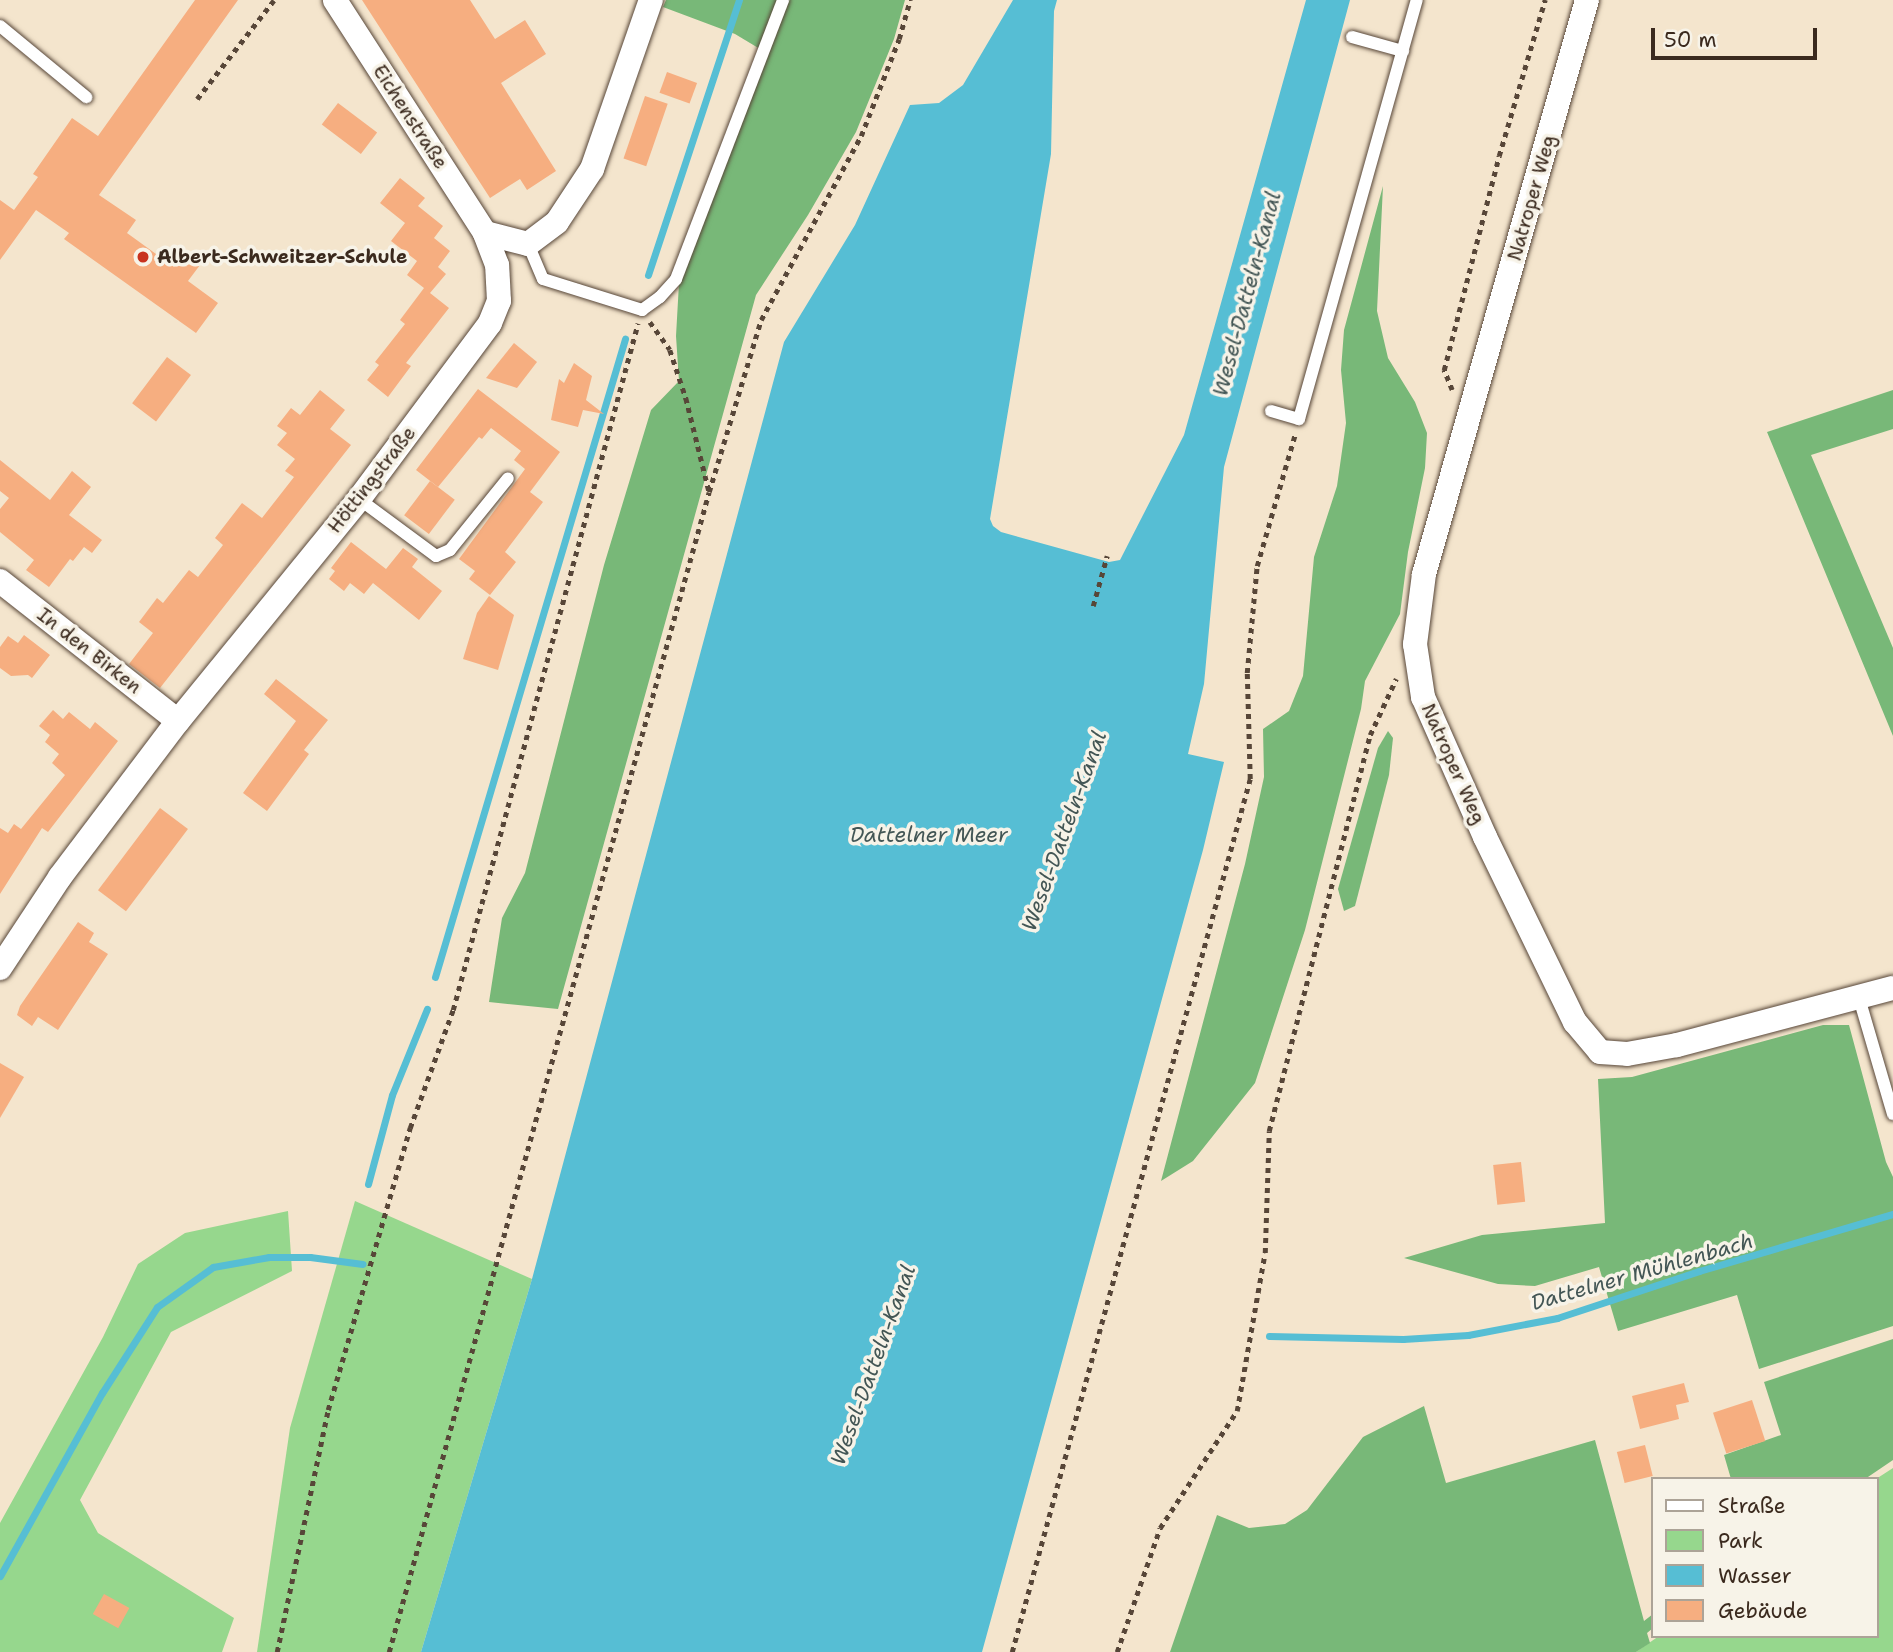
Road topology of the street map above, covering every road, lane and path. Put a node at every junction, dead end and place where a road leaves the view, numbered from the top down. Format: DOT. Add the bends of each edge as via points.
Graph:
graph roads {
  1 [pos="274,0"];
  2 [pos="335,0"];
  3 [pos="649,0"];
  4 [pos="783,0"];
  5 [pos="910,0"];
  6 [pos="1417,0"];
  7 [pos="1545,0"];
  8 [pos="1587,0"];
  9 [pos="0,26"];
  10 [pos="1352,37"];
  11 [pos="1403,51"];
  12 [pos="86,97"];
  13 [pos="197,99"];
  14 [pos="485,233"];
  15 [pos="528,244"];
  16 [pos="642,310"];
  17 [pos="1453,393"];
  18 [pos="1271,411"];
  19 [pos="1299,419"];
  20 [pos="508,478"];
  21 [pos="709,492"];
  22 [pos="359,499"];
  23 [pos="1107,556"];
  24 [pos="0,581"];
  25 [pos="1093,606"];
  26 [pos="1415,644"];
  27 [pos="178,721"];
  28 [pos="0,968"];
  29 [pos="1893,988"];
  30 [pos="1859,998"];
  31 [pos="1893,1114"];
  32 [pos="277,1652"];
  33 [pos="389,1652"];
  34 [pos="1012,1652"];
  35 [pos="1117,1652"];
  1 -- 13 [label="path"];
  2 -- 14 [label="street, Eichenstraße"];
  3 -- 15 [label="street" via="592,169 557,222"];
  4 -- 16 [label="lane" via="676,279"];
  5 -- 21 [label="path" via="862,136 761,320"];
  6 -- 11 [label="lane"];
  7 -- 17 [label="path" via="1444,370"];
  8 -- 26 [label="street, Natroper Weg" via="1424,574"];
  9 -- 12 [label="lane"];
  10 -- 11 [label="lane"];
  11 -- 19 [label="lane"];
  14 -- 15 [label="street"];
  14 -- 22 [label="street, Höttingstraße" via="497,265 499,301 490,323"];
  15 -- 16 [label="lane" via="544,279"];
  16 -- 21 [label="path" via="670,350"];
  16 -- 32 [label="path" via="453,1010 410,1128 328,1410"];
  18 -- 19 [label="lane"];
  19 -- 34 [label="path" via="1257,566 1247,673 1250,779"];
  20 -- 22 [label="lane" via="450,550 436,556"];
  21 -- 33 [label="path"];
  22 -- 27 [label="street, Höttingstraße"];
  23 -- 25 [label="path"];
  24 -- 27 [label="street, In den Birken"];
  26 -- 30 [label="street, Natroper Weg" via="1423,697 1485,837 1575,1022 1600,1052 1627,1054 1677,1045"];
  26 -- 35 [label="path" via="1370,735 1269,1132 1265,1253 1237,1411 1160,1528"];
  27 -- 28 [label="street, Höttingstraße" via="60,877"];
  29 -- 30 [label="street, Natroper Weg"];
  30 -- 31 [label="lane"];
}
